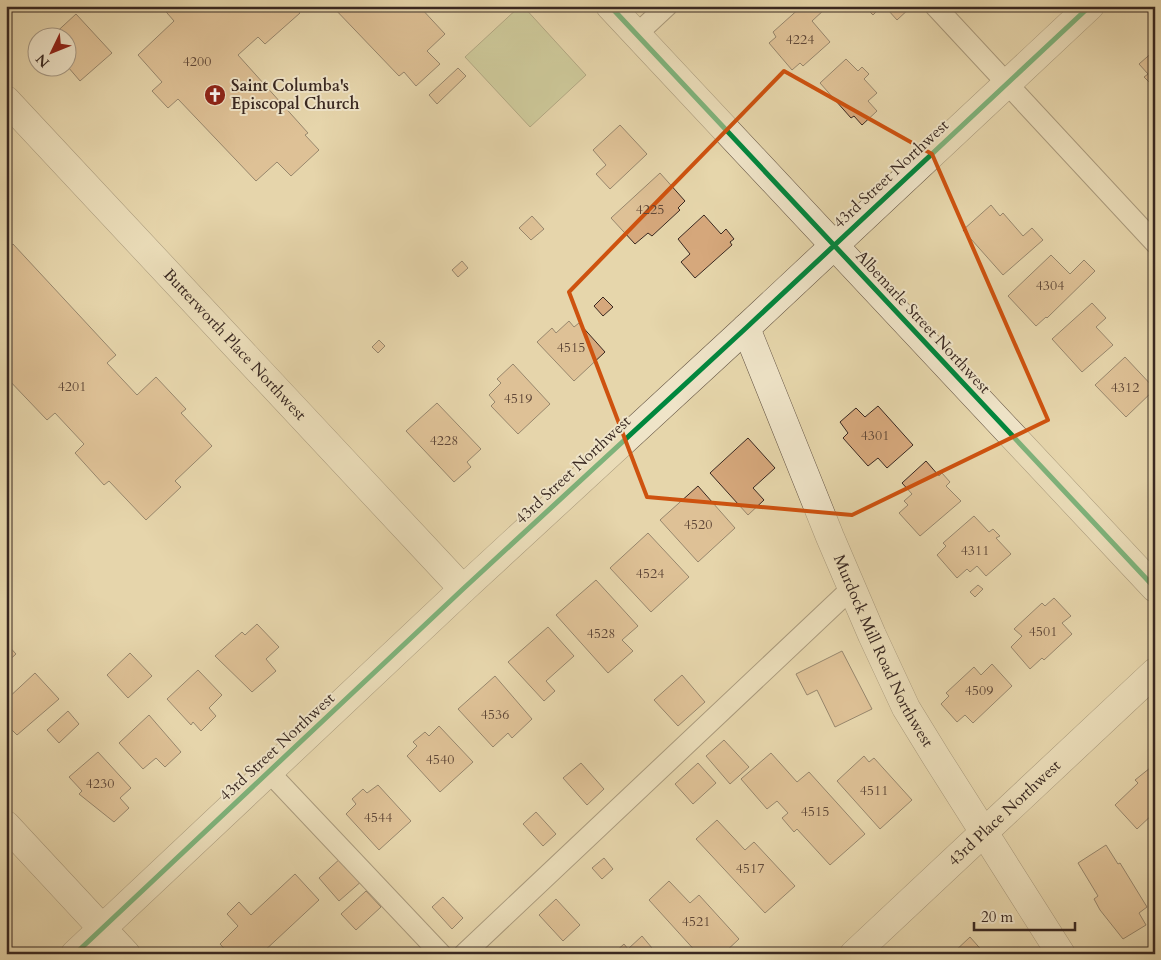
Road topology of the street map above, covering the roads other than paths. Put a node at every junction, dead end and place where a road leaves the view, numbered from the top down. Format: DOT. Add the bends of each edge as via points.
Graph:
graph roads {
  1 [pos="610,6"];
  2 [pos="667,6"];
  3 [pos="935,6"];
  4 [pos="1090,6"];
  5 [pos="637,34"];
  6 [pos="1006,84"];
  7 [pos="6,100"];
  8 [pos="1155,243"];
  9 [pos="834,245"];
  10 [pos="746,328"];
  11 [pos="463,588"];
  12 [pos="852,588"];
  13 [pos="1155,588"];
  14 [pos="1155,672"];
  15 [pos="269,772"];
  16 [pos="6,825"];
  17 [pos="984,832"];
  18 [pos="102,928"];
  19 [pos="75,954"];
  20 [pos="126,954"];
  21 [pos="442,954"];
  22 [pos="464,954"];
  23 [pos="854,954"];
  24 [pos="1061,954"];
  1 -- 5 [label="street, Albemarle Street Northwest"];
  2 -- 5 [label="lane"];
  3 -- 6 [label="lane"];
  4 -- 6 [label="street, 43rd Street Northwest"];
  5 -- 9 [label="street, Albemarle Street Northwest"];
  6 -- 8 [label="lane"];
  6 -- 9 [label="street, 43rd Street Northwest"];
  7 -- 11 [label="street, Butterworth Place Northwest"];
  9 -- 10 [label="street, 43rd Street Northwest"];
  9 -- 13 [label="street, Albemarle Street Northwest"];
  10 -- 11 [label="street, 43rd Street Northwest"];
  10 -- 12 [label="street, Murdock Mill Road Northwest"];
  11 -- 15 [label="street, 43rd Street Northwest"];
  12 -- 17 [label="street, Murdock Mill Road Northwest" via="906,708"];
  12 -- 22 [label="lane"];
  14 -- 17 [label="street, 43rd Place Northwest"];
  15 -- 18 [label="street, 43rd Street Northwest"];
  15 -- 21 [label="lane"];
  16 -- 18 [label="street"];
  17 -- 23 [label="street, 43rd Place Northwest"];
  17 -- 24 [label="street, Murdock Mill Road Northwest"];
  18 -- 19 [label="street, 43rd Street Northwest"];
  18 -- 20 [label="street"];
}
